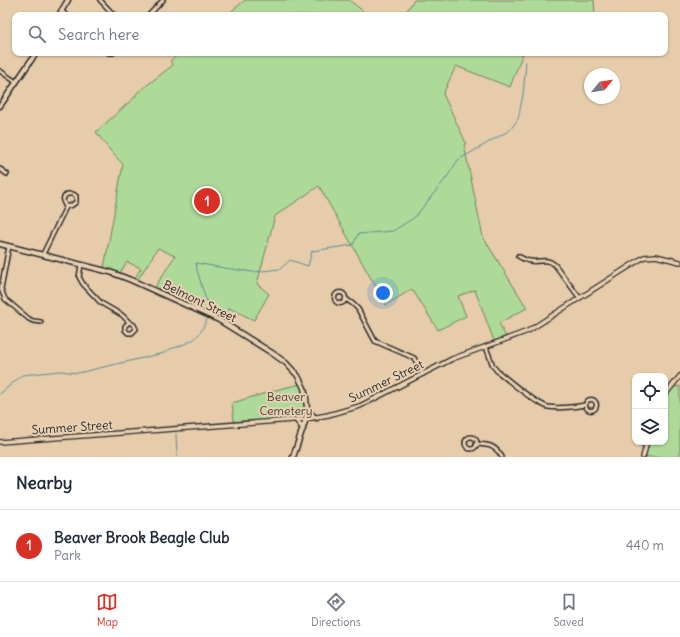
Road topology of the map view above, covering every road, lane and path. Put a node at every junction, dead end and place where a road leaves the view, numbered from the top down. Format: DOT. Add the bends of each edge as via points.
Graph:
graph roads {
  1 [pos="68,0"];
  2 [pos="100,0"];
  3 [pos="164,0"];
  4 [pos="61,12"];
  5 [pos="111,12"];
  6 [pos="152,12"];
  7 [pos="34,56"];
  8 [pos="0,71"];
  9 [pos="16,82"];
  10 [pos="0,106"];
  11 [pos="0,169"];
  12 [pos="7,174"];
  13 [pos="66,207"];
  14 [pos="0,244"];
  15 [pos="9,246"];
  16 [pos="43,254"];
  17 [pos="518,256"];
  18 [pos="680,262"];
  19 [pos="81,265"];
  20 [pos="579,298"];
  21 [pos="346,299"];
  22 [pos="41,322"];
  23 [pos="129,322"];
  24 [pos="486,347"];
  25 [pos="423,374"];
  26 [pos="680,376"];
  27 [pos="668,391"];
  28 [pos="585,406"];
  29 [pos="307,408"];
  30 [pos="317,418"];
  31 [pos="306,419"];
  32 [pos="296,420"];
  33 [pos="303,429"];
  34 [pos="0,442"];
  35 [pos="476,444"];
  36 [pos="646,445"];
  37 [pos="293,457"];
  38 [pos="502,457"];
  39 [pos="643,457"];
  1 -- 4 [label="main road"];
  2 -- 5 [label="street"];
  3 -- 6 [label="street"];
  7 -- 9 [label="main road"];
  8 -- 9 [label="street"];
  9 -- 10 [label="main road"];
  11 -- 12 [label="street"];
  13 -- 13 [label="street" via="64,197 67,194 76,196 76,202"];
  13 -- 16 [label="street"];
  14 -- 15 [label="main road, Belmont Street"];
  15 -- 16 [label="main road, Belmont Street"];
  15 -- 22 [label="street" via="2,294 29,319"];
  16 -- 19 [label="main road, Belmont Street"];
  17 -- 20 [label="street" via="530,262 552,262"];
  18 -- 20 [label="street, Summer Street" via="656,256 644,257"];
  19 -- 23 [label="street" via="81,282 101,303"];
  19 -- 29 [label="main road, Belmont Street" via="116,274 153,289 219,320 254,340 282,360 298,376 305,393"];
  20 -- 24 [label="street, Summer Street" via="532,329"];
  21 -- 25 [label="street" via="358,309 375,341 414,358"];
  24 -- 25 [label="street, Summer Street" via="452,359"];
  24 -- 28 [label="street" via="497,371 542,404 558,408"];
  25 -- 30 [label="street, Summer Street" via="360,406"];
  26 -- 27 [label="street"];
  29 -- 30 [label="main road"];
  29 -- 31 [label="main road, Belmont Street"];
  30 -- 31 [label="street, Summer Street"];
  31 -- 32 [label="street, Summer Street"];
  31 -- 33 [label="main road, Belmont Street"];
  32 -- 33 [label="main road"];
  32 -- 34 [label="street, Summer Street"];
  33 -- 37 [label="main road, Belmont Street"];
  35 -- 38 [label="street" via="490,445"];
  36 -- 39 [label="street"];
}
